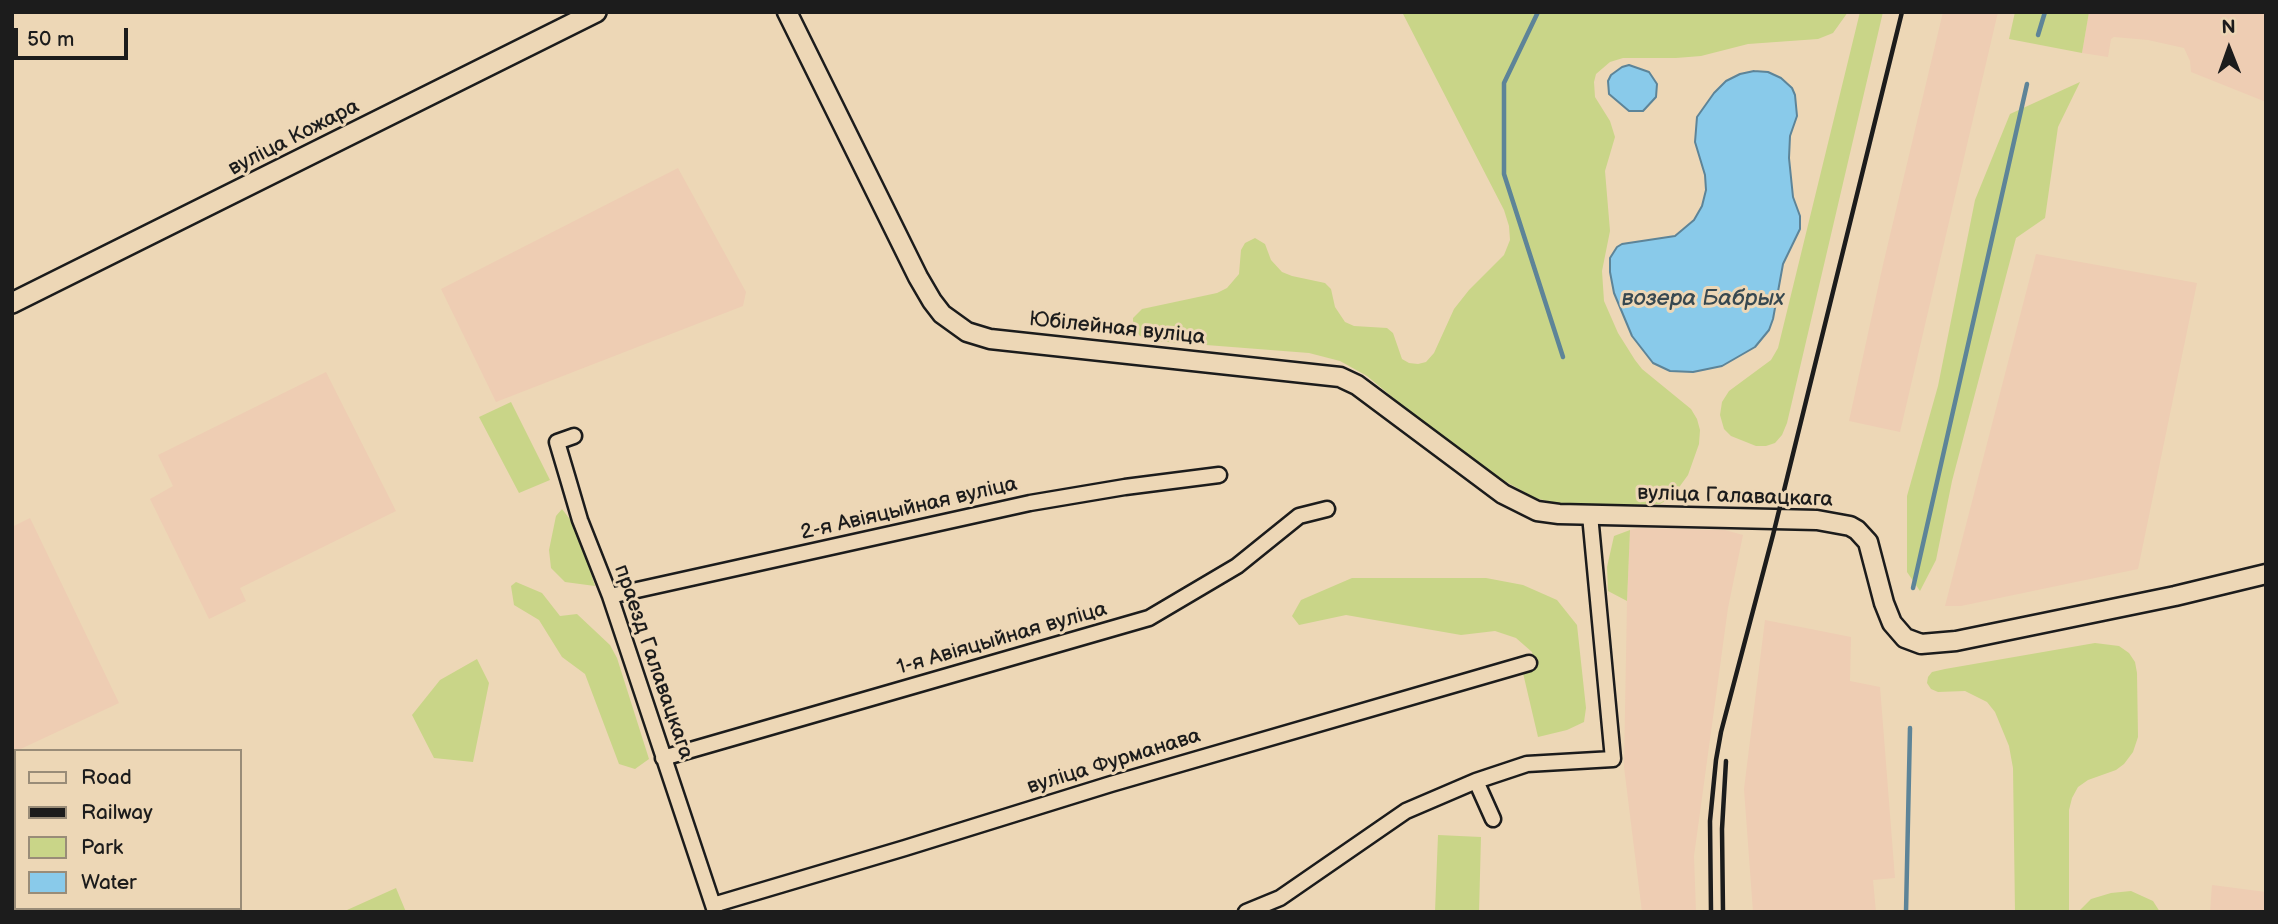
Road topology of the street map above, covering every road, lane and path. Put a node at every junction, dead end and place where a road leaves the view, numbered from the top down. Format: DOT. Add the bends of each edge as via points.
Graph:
graph roads {
  1 [pos="596,12"];
  2 [pos="787,12"];
  3 [pos="12,303"];
  4 [pos="574,436"];
  5 [pos="1219,475"];
  6 [pos="1327,509"];
  7 [pos="1590,515"];
  8 [pos="2266,574"];
  9 [pos="610,596"];
  10 [pos="1529,663"];
  11 [pos="663,758"];
  12 [pos="1476,781"];
  13 [pos="1493,819"];
  14 [pos="714,908"];
  15 [pos="1246,912"];
  1 -- 3 [label="main road, вуліца Кожара"];
  2 -- 7 [label="street, Юбілейная вуліца" via="918,277 942,313 967,332 990,339 1340,377 1515,502 1537,511"];
  4 -- 9 [label="street, праезд Галавацкага" via="557,442 580,520"];
  5 -- 9 [label="street, 2-я Авіяцыйная вуліца" via="1030,503"];
  6 -- 11 [label="street, 1-я Авіяцыйная вуліца" via="1299,516 1237,566 1149,618"];
  7 -- 8 [label="street, вуліца Галавацкага" via="1817,520 1850,526 1868,542 1892,623 1905,638 1921,644 1956,641"];
  7 -- 12 [label="street" via="1613,759 1527,764"];
  9 -- 11 [label="street, праезд Галавацкага"];
  10 -- 14 [label="street, вуліца Фурманава" via="1111,784"];
  11 -- 14 [label="street, праезд Галавацкага"];
  12 -- 13 [label="street"];
  12 -- 15 [label="street" via="1406,811 1280,898"];
}
